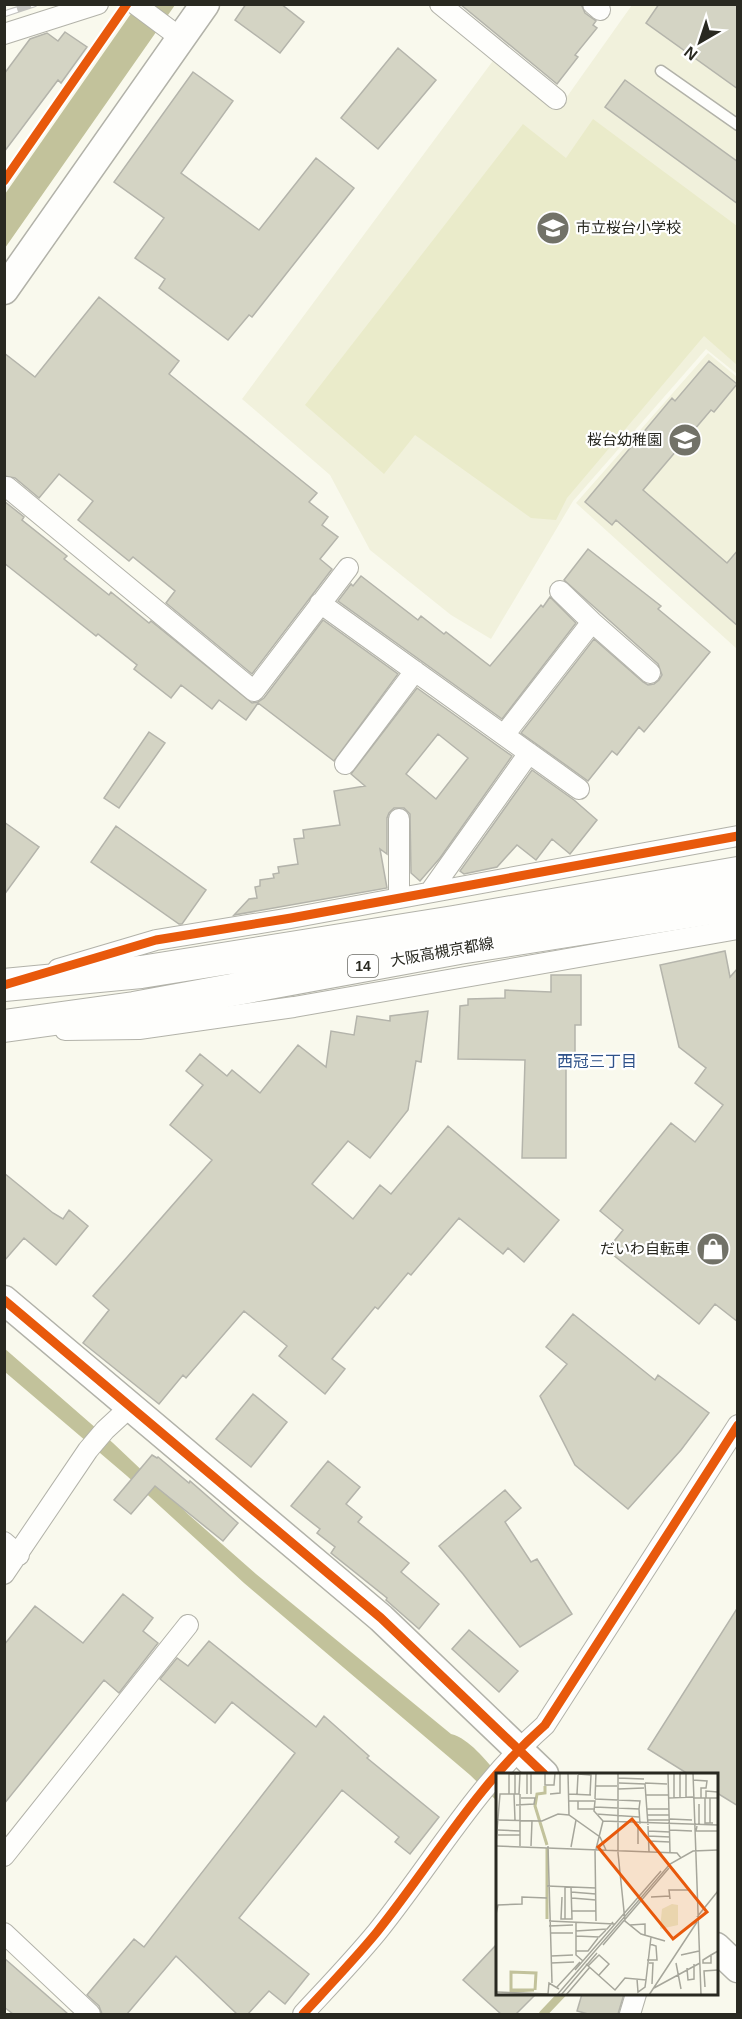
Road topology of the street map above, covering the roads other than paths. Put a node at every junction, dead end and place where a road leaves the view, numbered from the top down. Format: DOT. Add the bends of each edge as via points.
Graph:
graph roads {
  1 [pos="98,4"];
  2 [pos="135,4"];
  3 [pos="205,4"];
  4 [pos="440,4"];
  5 [pos="174,33"];
  6 [pos="4,34"];
  7 [pos="661,71"];
  8 [pos="556,99"];
  9 [pos="738,126"];
  10 [pos="4,290"];
  11 [pos="7,487"];
  12 [pos="348,568"];
  13 [pos="560,591"];
  14 [pos="320,603"];
  15 [pos="592,622"];
  16 [pos="415,671"];
  17 [pos="650,673"];
  18 [pos="504,735"];
  19 [pos="529,753"];
  20 [pos="345,764"];
  21 [pos="579,789"];
  22 [pos="399,819"];
  23 [pos="738,836"];
  24 [pos="726,875"];
  25 [pos="430,892"];
  26 [pos="399,898"];
  27 [pos="732,914"];
  28 [pos="4,985"];
  29 [pos="4,1026"];
  30 [pos="4,1030"];
  31 [pos="4,1300"];
  32 [pos="131,1406"];
  33 [pos="738,1425"];
  34 [pos="12,1548"];
  35 [pos="4,1574"];
  36 [pos="188,1625"];
  37 [pos="510,1758"];
  38 [pos="497,1773"];
  39 [pos="542,1773"];
  40 [pos="496,1774"];
  41 [pos="4,1856"];
  42 [pos="4,1933"];
  43 [pos="718,1948"];
  44 [pos="738,1968"];
  45 [pos="636,1995"];
  46 [pos="90,2014"];
  47 [pos="303,2014"];
  48 [pos="630,2014"];
  1 -- 6 [label="street"];
  2 -- 5 [label="street"];
  3 -- 5 [label="street"];
  4 -- 8 [label="street"];
  5 -- 10 [label="street"];
  7 -- 9 [label="lane"];
  11 -- 14 [label="street" via="254,691"];
  12 -- 14 [label="street"];
  13 -- 15 [label="street"];
  14 -- 16 [label="street"];
  15 -- 17 [label="street"];
  15 -- 18 [label="street"];
  16 -- 18 [label="street"];
  16 -- 20 [label="street"];
  18 -- 19 [label="street"];
  19 -- 21 [label="street"];
  19 -- 25 [label="street"];
  22 -- 26 [label="street"];
  23 -- 25 [label="street"];
  24 -- 28 [label="main road, 大阪高槻京都線 / 14" via="141,972"];
  25 -- 26 [label="street"];
  26 -- 28 [label="street" via="156,940"];
  27 -- 29 [label="main road, 大阪高槻京都線 / 14" via="459,948 134,1008"];
  27 -- 30 [label="street" via="294,1007 139,1029"];
  31 -- 32 [label="street"];
  32 -- 34 [label="street" via="87,1450"];
  32 -- 37 [label="street" via="381,1618"];
  33 -- 37 [label="street" via="545,1725"];
  34 -- 35 [label="street"];
  36 -- 41 [label="street"];
  37 -- 38 [label="street"];
  37 -- 39 [label="street"];
  40 -- 47 [label="street" via="377,1931"];
  42 -- 46 [label="street"];
  43 -- 44 [label="street"];
  45 -- 48 [label="street"];
}
